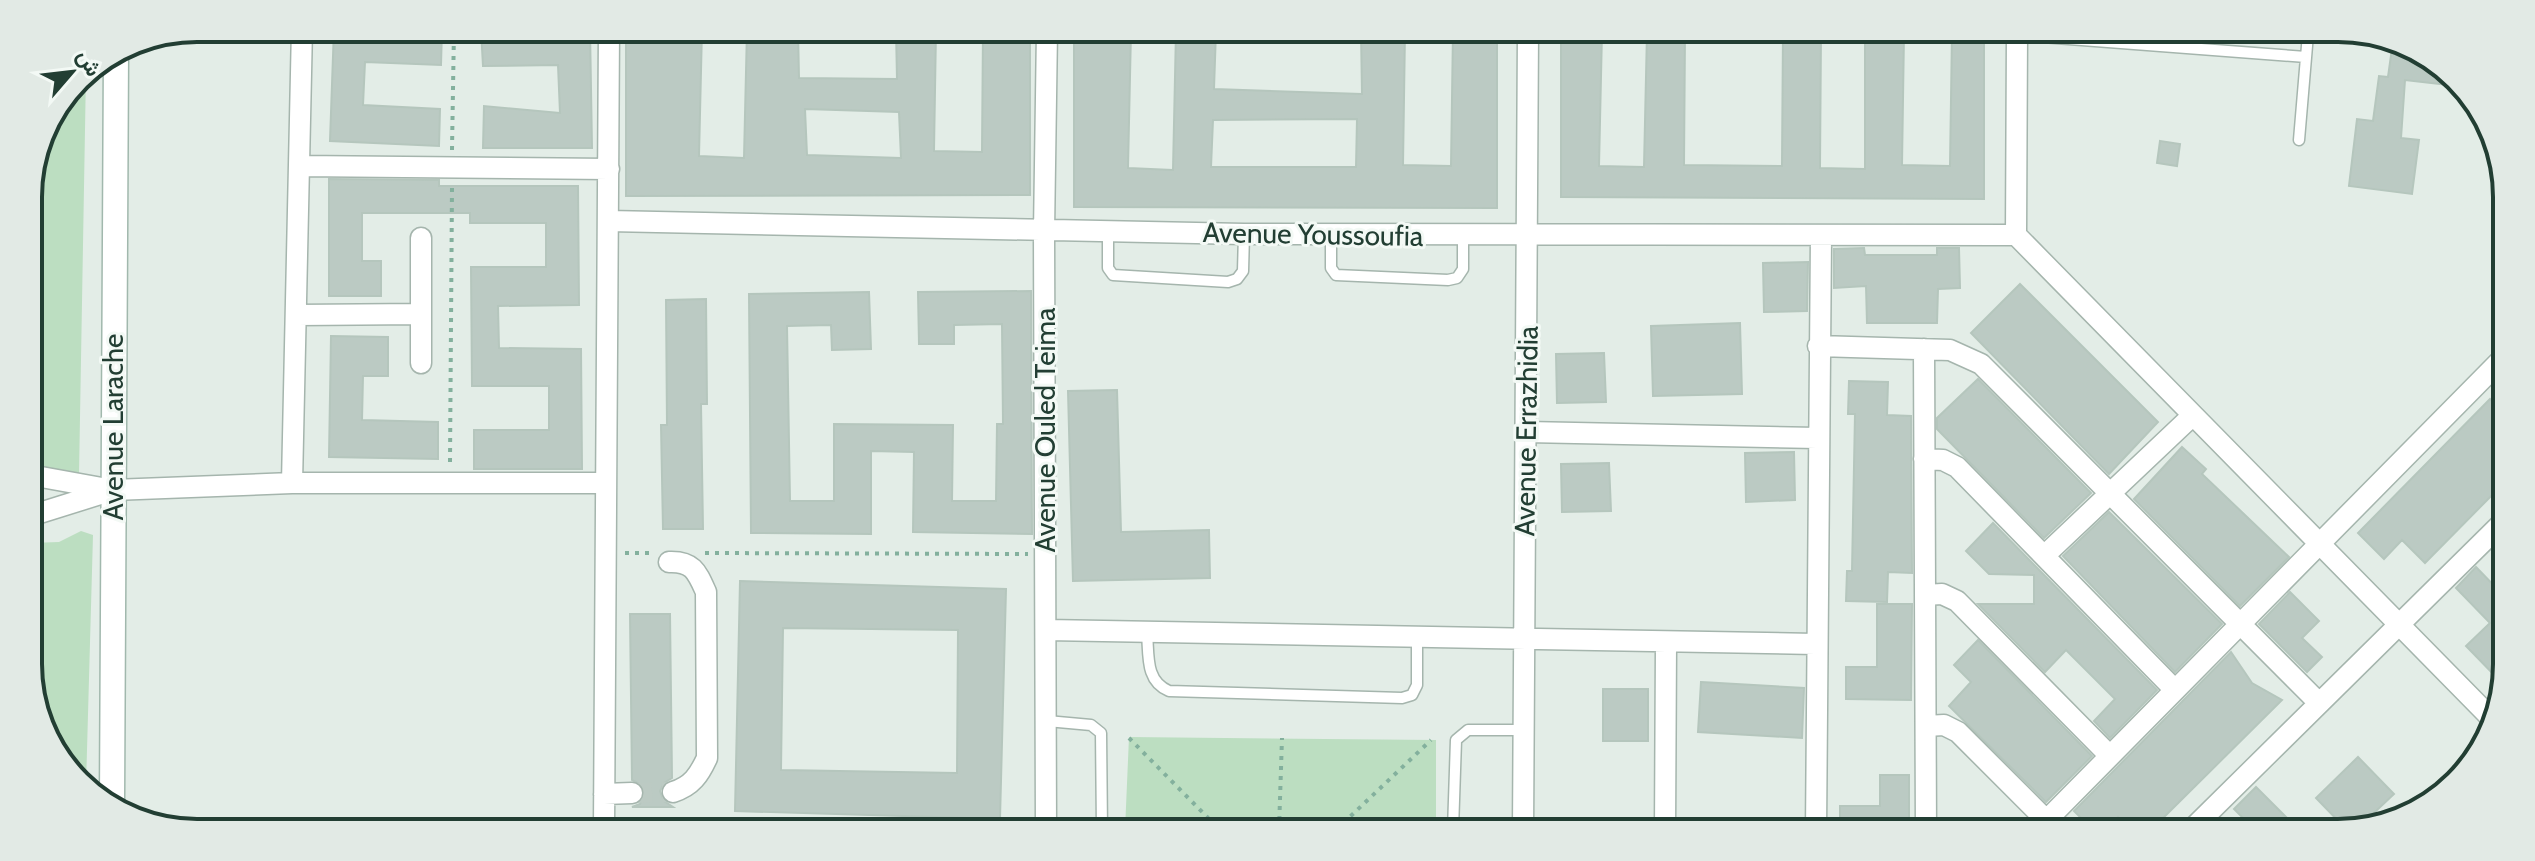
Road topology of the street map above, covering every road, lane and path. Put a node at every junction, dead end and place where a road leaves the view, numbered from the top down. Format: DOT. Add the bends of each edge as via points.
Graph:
graph roads {
  1 [pos="302,42"];
  2 [pos="454,42"];
  3 [pos="609,42"];
  4 [pos="1047,42"];
  5 [pos="1528,42"];
  6 [pos="2017,42"];
  7 [pos="2118,42"];
  8 [pos="2307,42"];
  9 [pos="2306,57"];
  10 [pos="116,65"];
  11 [pos="2299,140"];
  12 [pos="300,166"];
  13 [pos="452,167"];
  14 [pos="609,169"];
  15 [pos="609,221"];
  16 [pos="1044,232"];
  17 [pos="1108,232"];
  18 [pos="1244,234"];
  19 [pos="1331,235"];
  20 [pos="2016,235"];
  21 [pos="1463,236"];
  22 [pos="1821,236"];
  23 [pos="1529,237"];
  24 [pos="421,238"];
  25 [pos="421,314"];
  26 [pos="297,315"];
  27 [pos="1818,346"];
  28 [pos="1924,349"];
  29 [pos="421,363"];
  30 [pos="2493,368"];
  31 [pos="2192,416"];
  32 [pos="1527,432"];
  33 [pos="1817,438"];
  34 [pos="1924,459"];
  35 [pos="42,477"];
  36 [pos="292,483"];
  37 [pos="450,483"];
  38 [pos="606,483"];
  39 [pos="113,490"];
  40 [pos="2110,494"];
  41 [pos="42,512"];
  42 [pos="2493,532"];
  43 [pos="2319,545"];
  44 [pos="608,553"];
  45 [pos="702,553"];
  46 [pos="1046,554"];
  47 [pos="2044,556"];
  48 [pos="662,558"];
  49 [pos="1925,595"];
  50 [pos="2240,624"];
  51 [pos="2398,625"];
  52 [pos="1047,630"];
  53 [pos="1147,633"];
  54 [pos="1417,638"];
  55 [pos="1523,641"];
  56 [pos="1666,644"];
  57 [pos="1815,644"];
  58 [pos="2175,690"];
  59 [pos="2319,703"];
  60 [pos="2485,712"];
  61 [pos="1047,721"];
  62 [pos="1926,726"];
  63 [pos="1523,730"];
  64 [pos="1129,738"];
  65 [pos="1282,738"];
  66 [pos="1431,740"];
  67 [pos="2110,756"];
  68 [pos="673,792"];
  69 [pos="112,793"];
  70 [pos="632,793"];
  71 [pos="604,794"];
  72 [pos="604,819"];
  73 [pos="1046,819"];
  74 [pos="1102,819"];
  75 [pos="1209,819"];
  76 [pos="1279,819"];
  77 [pos="1348,819"];
  78 [pos="1453,819"];
  79 [pos="1523,819"];
  80 [pos="1665,819"];
  81 [pos="1816,819"];
  82 [pos="1926,819"];
  83 [pos="2038,819"];
  84 [pos="2054,819"];
  85 [pos="2202,819"];
  1 -- 12 [label="street"];
  2 -- 13 [label="path"];
  3 -- 14 [label="street"];
  4 -- 16 [label="street, Avenue Ouled Teima"];
  5 -- 23 [label="street, Avenue Errazhidia"];
  6 -- 20 [label="street"];
  7 -- 9 [label="lane"];
  8 -- 9 [label="lane"];
  9 -- 11 [label="lane"];
  10 -- 39 [label="main road, Avenue Larache"];
  12 -- 13 [label="street"];
  12 -- 26 [label="street"];
  13 -- 14 [label="street"];
  13 -- 37 [label="path"];
  14 -- 15 [label="street"];
  15 -- 16 [label="street, Avenue Youssoufia"];
  15 -- 38 [label="street"];
  16 -- 17 [label="street, Avenue Youssoufia"];
  16 -- 46 [label="street, Avenue Ouled Teima"];
  17 -- 18 [label="street, Avenue Youssoufia"];
  17 -- 18 [label="lane" via="1108,268 1113,275 1228,282 1241,276"];
  18 -- 19 [label="street, Avenue Youssoufia"];
  19 -- 21 [label="street, Avenue Youssoufia"];
  19 -- 21 [label="lane" via="1331,268 1336,275 1448,280 1463,269"];
  20 -- 22 [label="street, Avenue Youssoufia"];
  20 -- 31 [label="street"];
  21 -- 23 [label="street, Avenue Youssoufia"];
  22 -- 23 [label="street, Avenue Youssoufia"];
  22 -- 27 [label="street"];
  23 -- 32 [label="street, Avenue Errazhidia"];
  24 -- 25 [label="street"];
  25 -- 26 [label="street"];
  25 -- 29 [label="street"];
  26 -- 36 [label="street"];
  27 -- 28 [label="street"];
  27 -- 33 [label="street"];
  28 -- 34 [label="street"];
  28 -- 40 [label="street" via="1960,352 1981,364"];
  30 -- 43 [label="street"];
  31 -- 40 [label="street"];
  31 -- 43 [label="street"];
  32 -- 33 [label="street"];
  32 -- 55 [label="street, Avenue Errazhidia"];
  33 -- 57 [label="street"];
  34 -- 47 [label="street" via="1957,467"];
  34 -- 49 [label="street"];
  35 -- 39 [label="street"];
  36 -- 37 [label="street"];
  36 -- 39 [label="street"];
  37 -- 38 [label="street"];
  38 -- 44 [label="street"];
  39 -- 41 [label="street"];
  39 -- 69 [label="main road, Avenue Larache"];
  40 -- 47 [label="street"];
  40 -- 50 [label="street"];
  42 -- 51 [label="street"];
  43 -- 50 [label="street"];
  43 -- 51 [label="street"];
  44 -- 48 [label="path"];
  44 -- 71 [label="street"];
  45 -- 46 [label="path"];
  46 -- 52 [label="street, Avenue Ouled Teima"];
  47 -- 58 [label="street"];
  48 -- 68 [label="street" via="697,570 706,592 707,758 698,776"];
  49 -- 62 [label="street"];
  49 -- 67 [label="street" via="1942,594 1957,601"];
  50 -- 58 [label="street"];
  50 -- 59 [label="street"];
  51 -- 59 [label="street"];
  51 -- 60 [label="street"];
  52 -- 53 [label="street"];
  52 -- 61 [label="street, Avenue Ouled Teima"];
  53 -- 54 [label="street"];
  53 -- 54 [label="lane" via="1150,671 1169,691 1402,698 1412,695 1417,685"];
  54 -- 55 [label="street"];
  55 -- 56 [label="street"];
  55 -- 63 [label="street, Avenue Errazhidia"];
  56 -- 57 [label="street"];
  56 -- 80 [label="street"];
  57 -- 81 [label="street"];
  58 -- 67 [label="street"];
  59 -- 85 [label="street"];
  61 -- 73 [label="street, Avenue Ouled Teima"];
  61 -- 74 [label="lane" via="1091,725 1101,733"];
  62 -- 82 [label="street"];
  62 -- 83 [label="street" via="1944,725 1958,732"];
  63 -- 78 [label="lane" via="1468,730 1456,740"];
  63 -- 79 [label="street, Avenue Errazhidia"];
  64 -- 75 [label="path"];
  65 -- 76 [label="path"];
  66 -- 77 [label="path"];
  67 -- 84 [label="street"];
  70 -- 71 [label="street"];
  71 -- 72 [label="street"];
}
